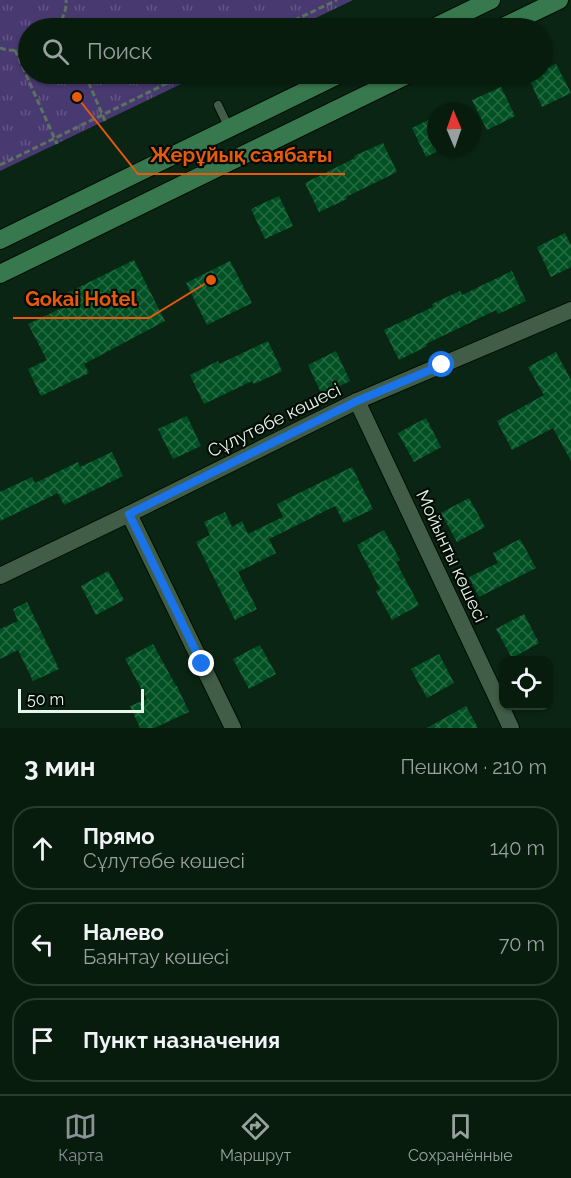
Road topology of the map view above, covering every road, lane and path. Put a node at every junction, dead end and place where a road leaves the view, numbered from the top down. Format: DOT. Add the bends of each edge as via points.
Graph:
graph roads {
  1 [pos="66,0"];
  2 [pos="337,0"];
  3 [pos="491,0"];
  4 [pos="559,0"];
  5 [pos="62,18"];
  6 [pos="299,18"];
  7 [pos="454,18"];
  8 [pos="522,18"];
  9 [pos="0,48"];
  10 [pos="15,50"];
  11 [pos="18,50"];
  12 [pos="18,57"];
  13 [pos="30,84"];
  14 [pos="89,84"];
  15 [pos="165,84"];
  16 [pos="319,84"];
  17 [pos="389,84"];
  18 [pos="218,105"];
  19 [pos="102,114"];
  20 [pos="105,121"];
  21 [pos="229,128"];
  22 [pos="55,138"];
  23 [pos="57,144"];
  24 [pos="0,165"];
  25 [pos="0,240"];
  26 [pos="0,274"];
  27 [pos="571,310"];
  28 [pos="357,401"];
  29 [pos="129,514"];
  30 [pos="0,576"];
  31 [pos="233,728"];
  32 [pos="511,728"];
  1 -- 5 [label="path"];
  2 -- 6 [label="path"];
  3 -- 7 [label="main road"];
  4 -- 8 [label="main road"];
  9 -- 10 [label="path"];
  10 -- 11 [label="path"];
  10 -- 12 [label="path"];
  13 -- 22 [label="path"];
  14 -- 19 [label="path"];
  15 -- 19 [label="path"];
  16 -- 21 [label="main road"];
  17 -- 26 [label="main road"];
  18 -- 21 [label="lane"];
  19 -- 20 [label="path"];
  19 -- 22 [label="path"];
  21 -- 25 [label="main road"];
  22 -- 23 [label="path"];
  22 -- 24 [label="path"];
  27 -- 28 [label="street, Сұлутөбе көшесі"];
  28 -- 29 [label="street, Сұлутөбе көшесі"];
  28 -- 32 [label="street, Мойынты көшесі"];
  29 -- 30 [label="street, Сұлутөбе көшесі"];
  29 -- 31 [label="street"];
}
